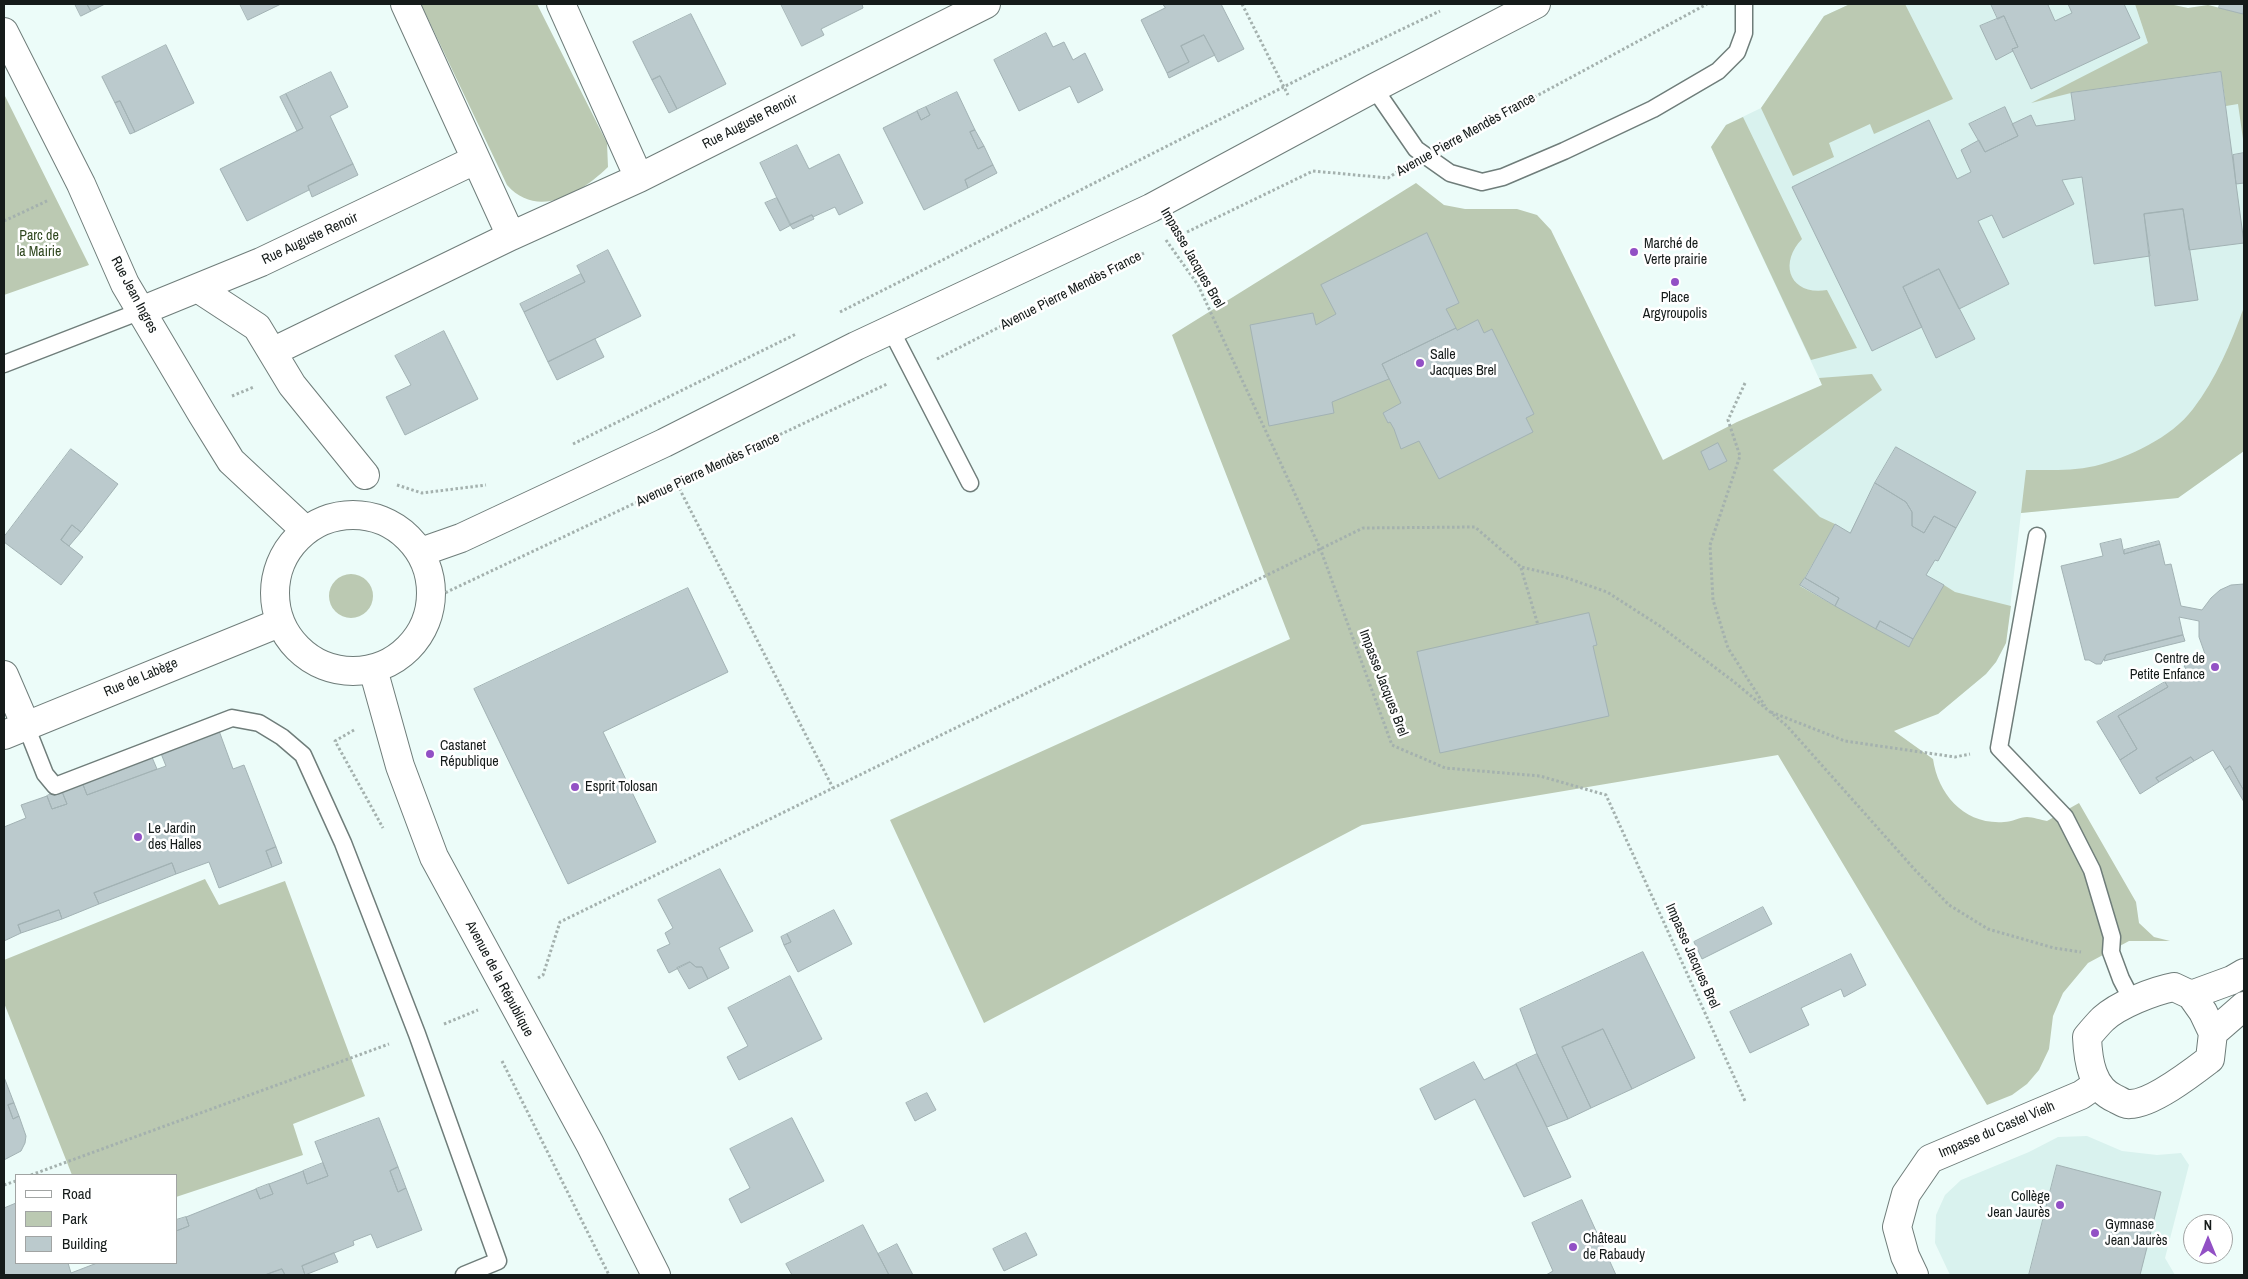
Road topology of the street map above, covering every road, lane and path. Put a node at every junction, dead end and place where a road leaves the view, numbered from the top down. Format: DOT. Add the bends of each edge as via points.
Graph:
graph roads {
  1 [pos="405,4"];
  2 [pos="561,4"];
  3 [pos="986,4"];
  4 [pos="1242,4"];
  5 [pos="1536,4"];
  6 [pos="1708,4"];
  7 [pos="1744,4"];
  8 [pos="1446,8"];
  9 [pos="4,32"];
  10 [pos="1284,88"];
  11 [pos="1374,88"];
  12 [pos="1304,127"];
  13 [pos="1425,156"];
  14 [pos="475,160"];
  15 [pos="639,178"];
  16 [pos="81,184"];
  17 [pos="1150,208"];
  18 [pos="4,221"];
  19 [pos="1180,235"];
  20 [pos="511,236"];
  21 [pos="1174,238"];
  22 [pos="1167,242"];
  23 [pos="1158,246"];
  24 [pos="1149,251"];
  25 [pos="198,290"];
  26 [pos="141,311"];
  27 [pos="839,312"];
  28 [pos="804,330"];
  29 [pos="891,330"];
  30 [pos="272,352"];
  31 [pos="4,364"];
  32 [pos="912,372"];
  33 [pos="1745,382"];
  34 [pos="566,447"];
  35 [pos="365,475"];
  36 [pos="970,483"];
  37 [pos="676,484"];
  38 [pos="487,485"];
  39 [pos="305,530"];
  40 [pos="2037,536"];
  41 [pos="1320,548"];
  42 [pos="421,552"];
  43 [pos="1521,567"];
  44 [pos="432,599"];
  45 [pos="280,623"];
  46 [pos="1538,625"];
  47 [pos="373,669"];
  48 [pos="4,675"];
  49 [pos="1767,710"];
  50 [pos="15,730"];
  51 [pos="2000,748"];
  52 [pos="833,788"];
  53 [pos="2111,952"];
  54 [pos="2244,973"];
  55 [pos="508,996"];
  56 [pos="2191,996"];
  57 [pos="2133,1002"];
  58 [pos="2244,1006"];
  59 [pos="2213,1032"];
  60 [pos="417,1034"];
  61 [pos="2097,1084"];
  62 [pos="1745,1101"];
  63 [pos="34,1174"];
  64 [pos="464,1275"];
  65 [pos="656,1275"];
  66 [pos="1914,1275"];
  1 -- 14 [label="street"];
  2 -- 15 [label="street"];
  3 -- 15 [label="street, Rue Auguste Renoir"];
  4 -- 10 [label="path"];
  5 -- 11 [label="street"];
  6 -- 13 [label="path, Avenue Pierre Mendès France"];
  7 -- 13 [label="lane" via="1744,32 1737,52 1718,71 1652,109 1564,151 1503,177 1482,182 1450,173"];
  8 -- 10 [label="path"];
  9 -- 16 [label="street, Rue Jean Ingres"];
  10 -- 12 [label="path"];
  10 -- 27 [label="path"];
  11 -- 12 [label="street"];
  11 -- 13 [label="lane"];
  12 -- 17 [label="street"];
  13 -- 19 [label="path, Avenue Pierre Mendès France" via="1388,178 1313,171"];
  14 -- 20 [label="street"];
  14 -- 25 [label="street, Rue Auguste Renoir"];
  15 -- 20 [label="street, Rue Auguste Renoir"];
  16 -- 18 [label="path"];
  16 -- 26 [label="street, Rue Jean Ingres" via="125,284"];
  17 -- 22 [label="path, Impasse Jacques Brel"];
  17 -- 29 [label="street"];
  20 -- 30 [label="street, Rue Auguste Renoir"];
  21 -- 22 [label="path, Avenue Pierre Mendès France"];
  22 -- 23 [label="path, Avenue Pierre Mendès France"];
  22 -- 41 [label="path, Impasse Jacques Brel" via="1198,285"];
  24 -- 32 [label="path, Avenue Pierre Mendès France"];
  25 -- 26 [label="street, Rue Auguste Renoir"];
  25 -- 30 [label="street" via="257,327"];
  26 -- 31 [label="lane"];
  26 -- 39 [label="street, Rue Jean Ingres" via="231,461"];
  28 -- 34 [label="path"];
  29 -- 32 [label="lane"];
  29 -- 42 [label="street" via="664,443 461,538"];
  30 -- 35 [label="street" via="292,384"];
  32 -- 36 [label="lane"];
  32 -- 37 [label="path, Avenue Pierre Mendès France"];
  33 -- 49 [label="path" via="1728,420 1740,456 1710,545 1713,600 1728,648"];
  35 -- 38 [label="path" via="422,493"];
  37 -- 44 [label="path, Avenue Pierre Mendès France"];
  37 -- 52 [label="path"];
  39 -- 42 [label="street" via="328,518 355,514 381,519 404,532"];
  39 -- 45 [label="street" via="290,545 278,569 275,603"];
  40 -- 51 [label="lane"];
  41 -- 43 [label="path" via="1362,528 1475,528"];
  41 -- 52 [label="path"];
  41 -- 62 [label="path, Impasse Jacques Brel" via="1392,745 1445,768 1540,776 1606,795"];
  42 -- 44 [label="street" via="430,575"];
  43 -- 46 [label="path"];
  43 -- 49 [label="path" via="1607,592 1660,626"];
  44 -- 47 [label="street" via="426,623 414,644 395,660"];
  45 -- 47 [label="street" via="295,647 318,664 345,672"];
  45 -- 50 [label="street, Rue de Labège"];
  47 -- 55 [label="street, Avenue de la République" via="400,766 434,857"];
  48 -- 50 [label="street"];
  49 -- 51 [label="path" via="1845,741 1955,758"];
  49 -- 53 [label="path" via="1788,726 1850,799 1949,905 1988,929 2054,948"];
  50 -- 60 [label="lane" via="55,786 232,718 259,723 282,737 302,755 335,825"];
  51 -- 53 [label="lane" via="2065,818 2092,870 2112,938"];
  52 -- 55 [label="path" via="560,922 544,975"];
  53 -- 57 [label="lane"];
  54 -- 56 [label="street"];
  55 -- 60 [label="path"];
  55 -- 65 [label="street, Avenue de la République" via="590,1144"];
  56 -- 57 [label="street" via="2174,987 2156,990"];
  56 -- 59 [label="street"];
  57 -- 61 [label="street" via="2104,1018 2087,1037 2088,1054"];
  58 -- 59 [label="street"];
  59 -- 61 [label="street" via="2210,1059 2188,1077 2146,1100 2130,1105 2106,1095"];
  60 -- 63 [label="path"];
  60 -- 64 [label="lane" via="498,1261"];
  61 -- 66 [label="street, Impasse du Castel Vielh" via="2081,1095 1930,1159 1906,1194 1897,1227"];
}
